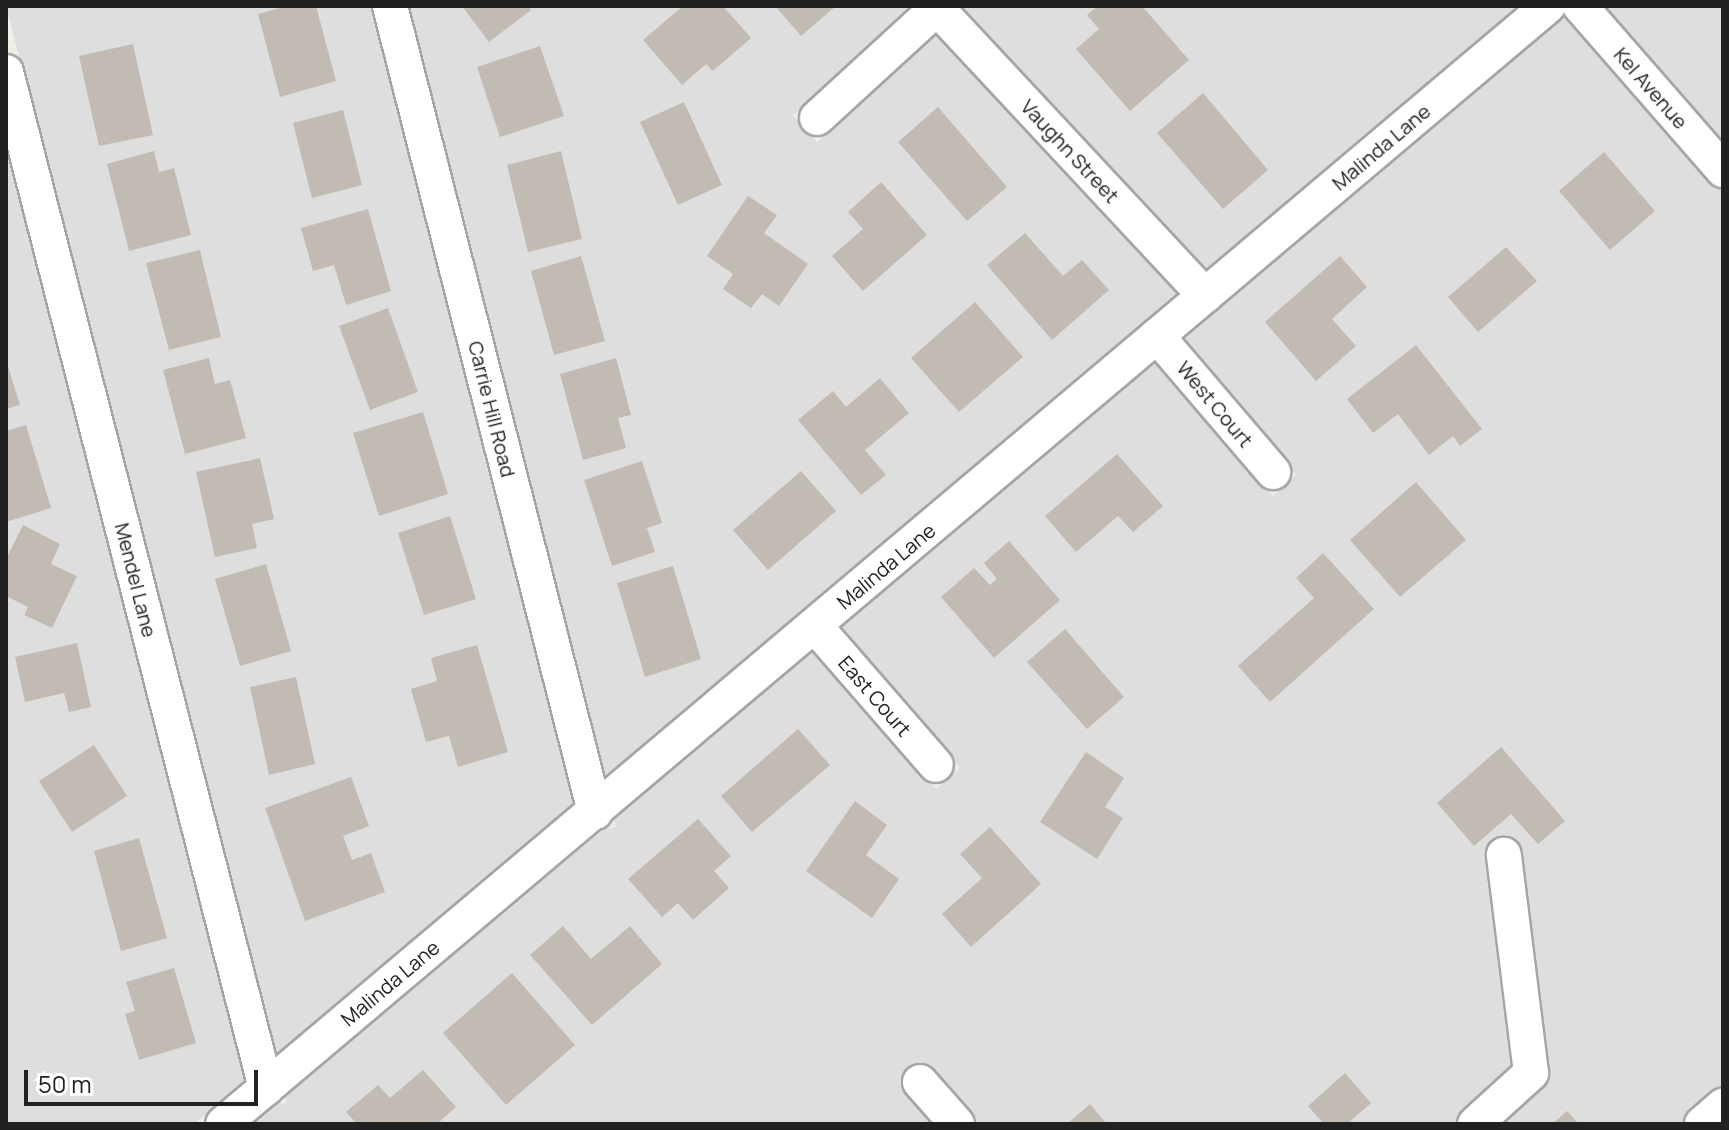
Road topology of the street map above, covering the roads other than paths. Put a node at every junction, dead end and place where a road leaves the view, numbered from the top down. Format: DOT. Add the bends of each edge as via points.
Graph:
graph roads {
  1 [pos="390,6"];
  2 [pos="1548,6"];
  3 [pos="1580,6"];
  4 [pos="936,7"];
  5 [pos="6,72"];
  6 [pos="817,118"];
  7 [pos="1723,170"];
  8 [pos="1205,296"];
  9 [pos="1157,336"];
  10 [pos="1273,472"];
  11 [pos="815,626"];
  12 [pos="936,765"];
  13 [pos="595,812"];
  14 [pos="1504,855"];
  15 [pos="920,1082"];
  16 [pos="266,1088"];
  17 [pos="1723,1106"];
  18 [pos="223,1124"];
  19 [pos="957,1124"];
  20 [pos="1475,1124"];
  21 [pos="1702,1124"];
  1 -- 13 [label="street, Carrie Hill Road"];
  2 -- 8 [label="street, Malinda Lane"];
  3 -- 7 [label="street, Kel Avenue"];
  4 -- 6 [label="street"];
  4 -- 8 [label="street, Vaughn Street"];
  5 -- 16 [label="street, Mendel Lane"];
  8 -- 9 [label="street, Malinda Lane"];
  9 -- 10 [label="street, West Court"];
  9 -- 11 [label="street, Malinda Lane"];
  11 -- 12 [label="street, East Court"];
  11 -- 13 [label="street, Malinda Lane"];
  13 -- 16 [label="street, Malinda Lane"];
  14 -- 20 [label="street" via="1531,1073"];
  15 -- 19 [label="street"];
  16 -- 18 [label="street, Malinda Lane"];
  17 -- 21 [label="street"];
}
